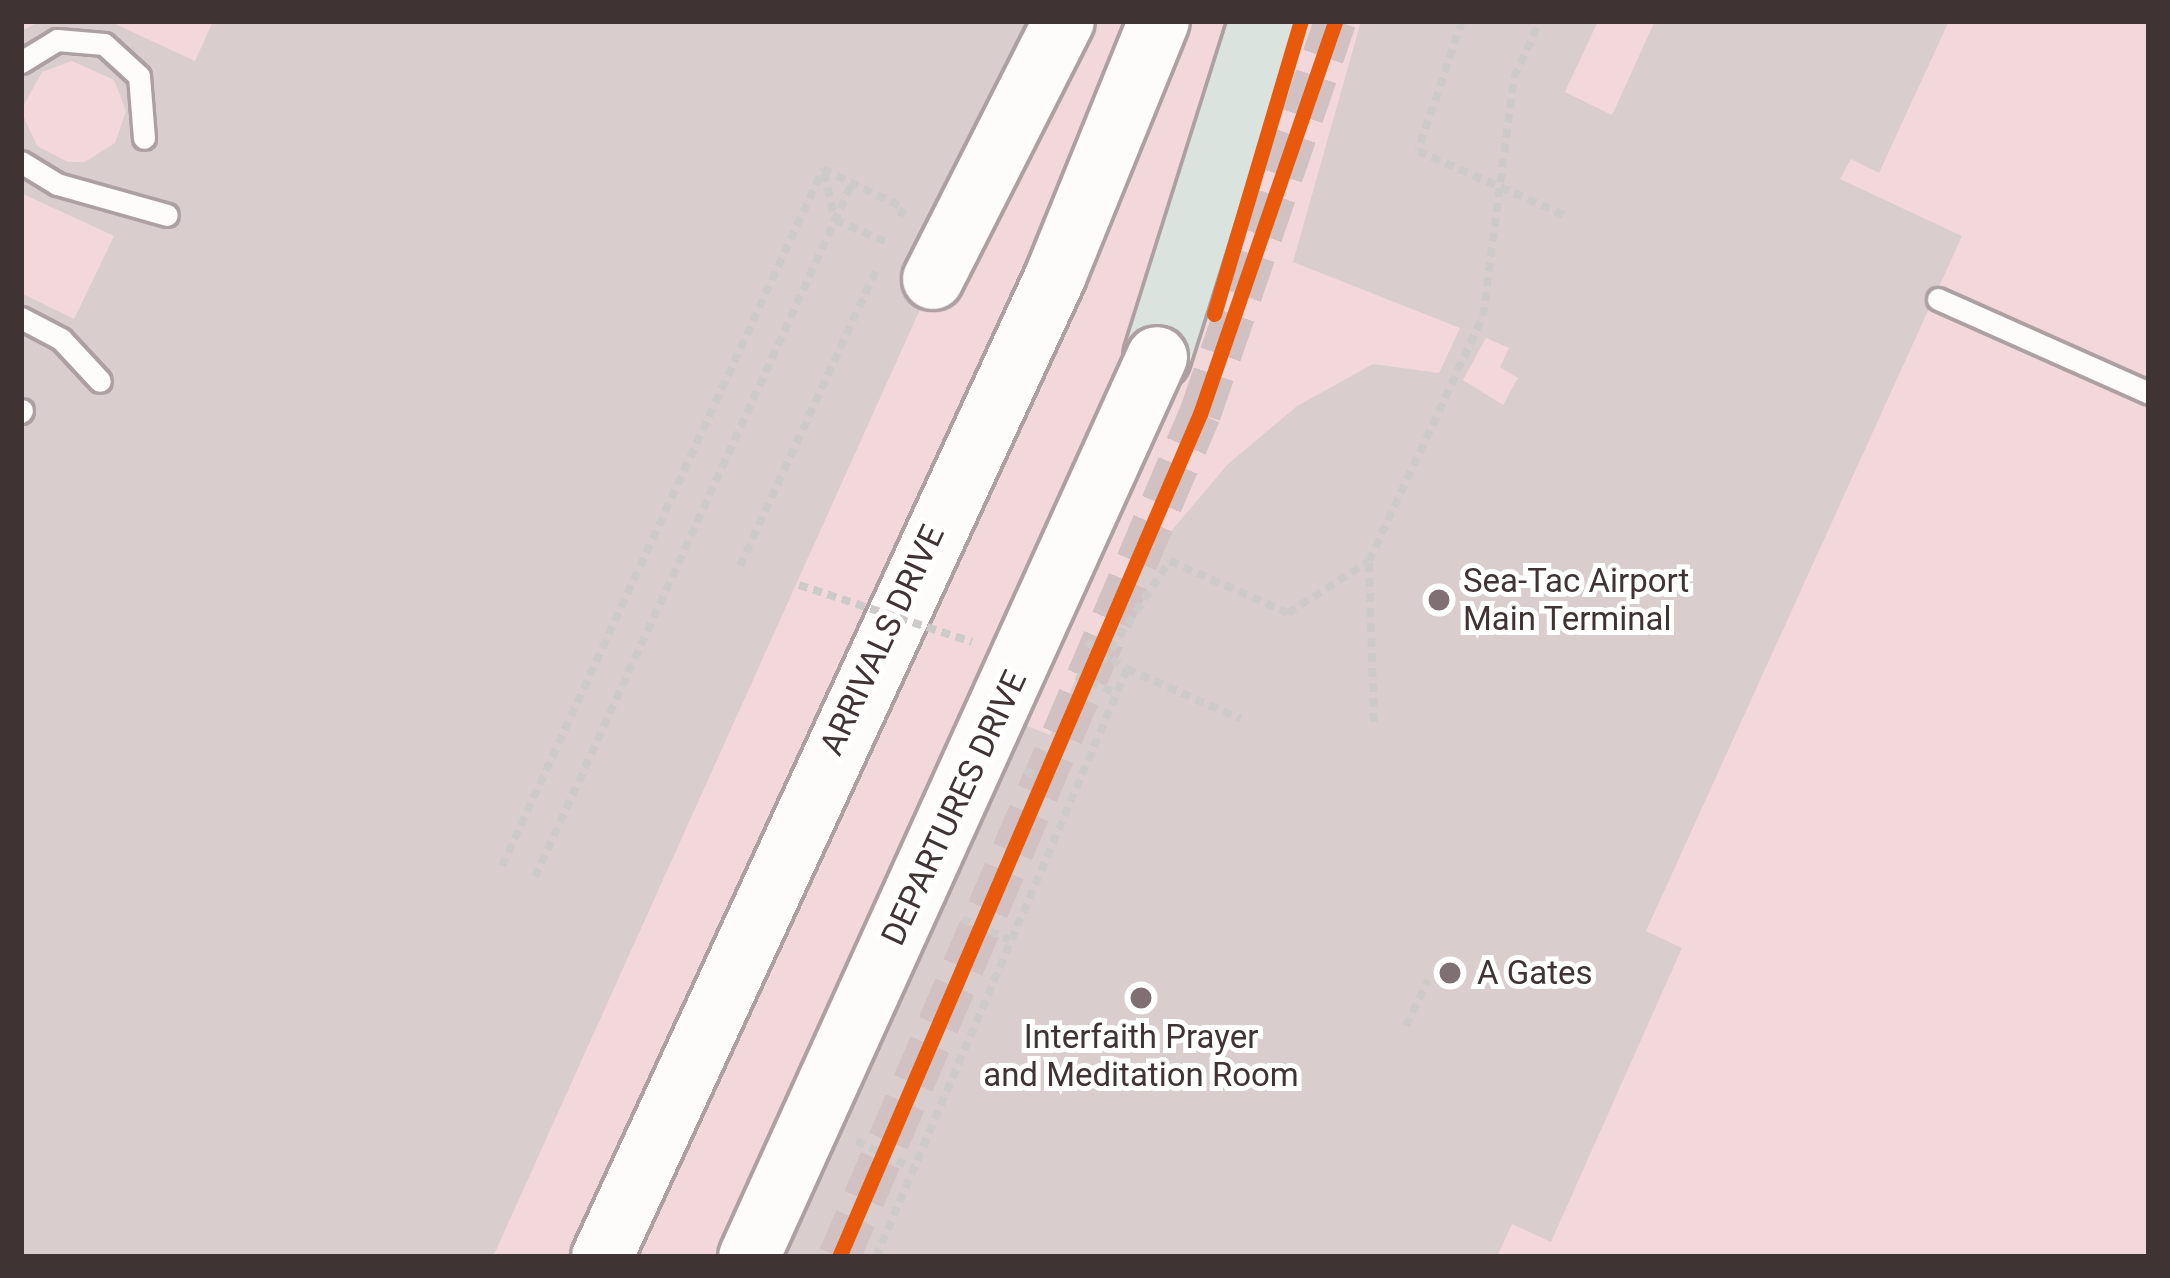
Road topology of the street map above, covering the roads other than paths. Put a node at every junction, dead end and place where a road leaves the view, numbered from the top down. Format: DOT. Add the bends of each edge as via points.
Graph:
graph roads {
  1 [pos="1064,21"];
  2 [pos="1159,21"];
  3 [pos="1263,21"];
  4 [pos="21,62"];
  5 [pos="144,137"];
  6 [pos="21,162"];
  7 [pos="167,215"];
  8 [pos="911,261"];
  9 [pos="1937,299"];
  10 [pos="21,317"];
  11 [pos="1157,357"];
  12 [pos="100,381"];
  13 [pos="2149,392"];
  14 [pos="602,1257"];
  15 [pos="749,1257"];
  1 -- 8 [label="main road"];
  2 -- 14 [label="main road, ARRIVALS DRIVE" via="1055,277"];
  3 -- 11 [label="highway"];
  4 -- 5 [label="lane" via="58,40 81,39 124,57 147,98"];
  6 -- 7 [label="lane" via="57,184"];
  9 -- 13 [label="lane"];
  10 -- 12 [label="lane" via="61,339"];
  11 -- 15 [label="main road, DEPARTURES DRIVE, bridge"];
}
